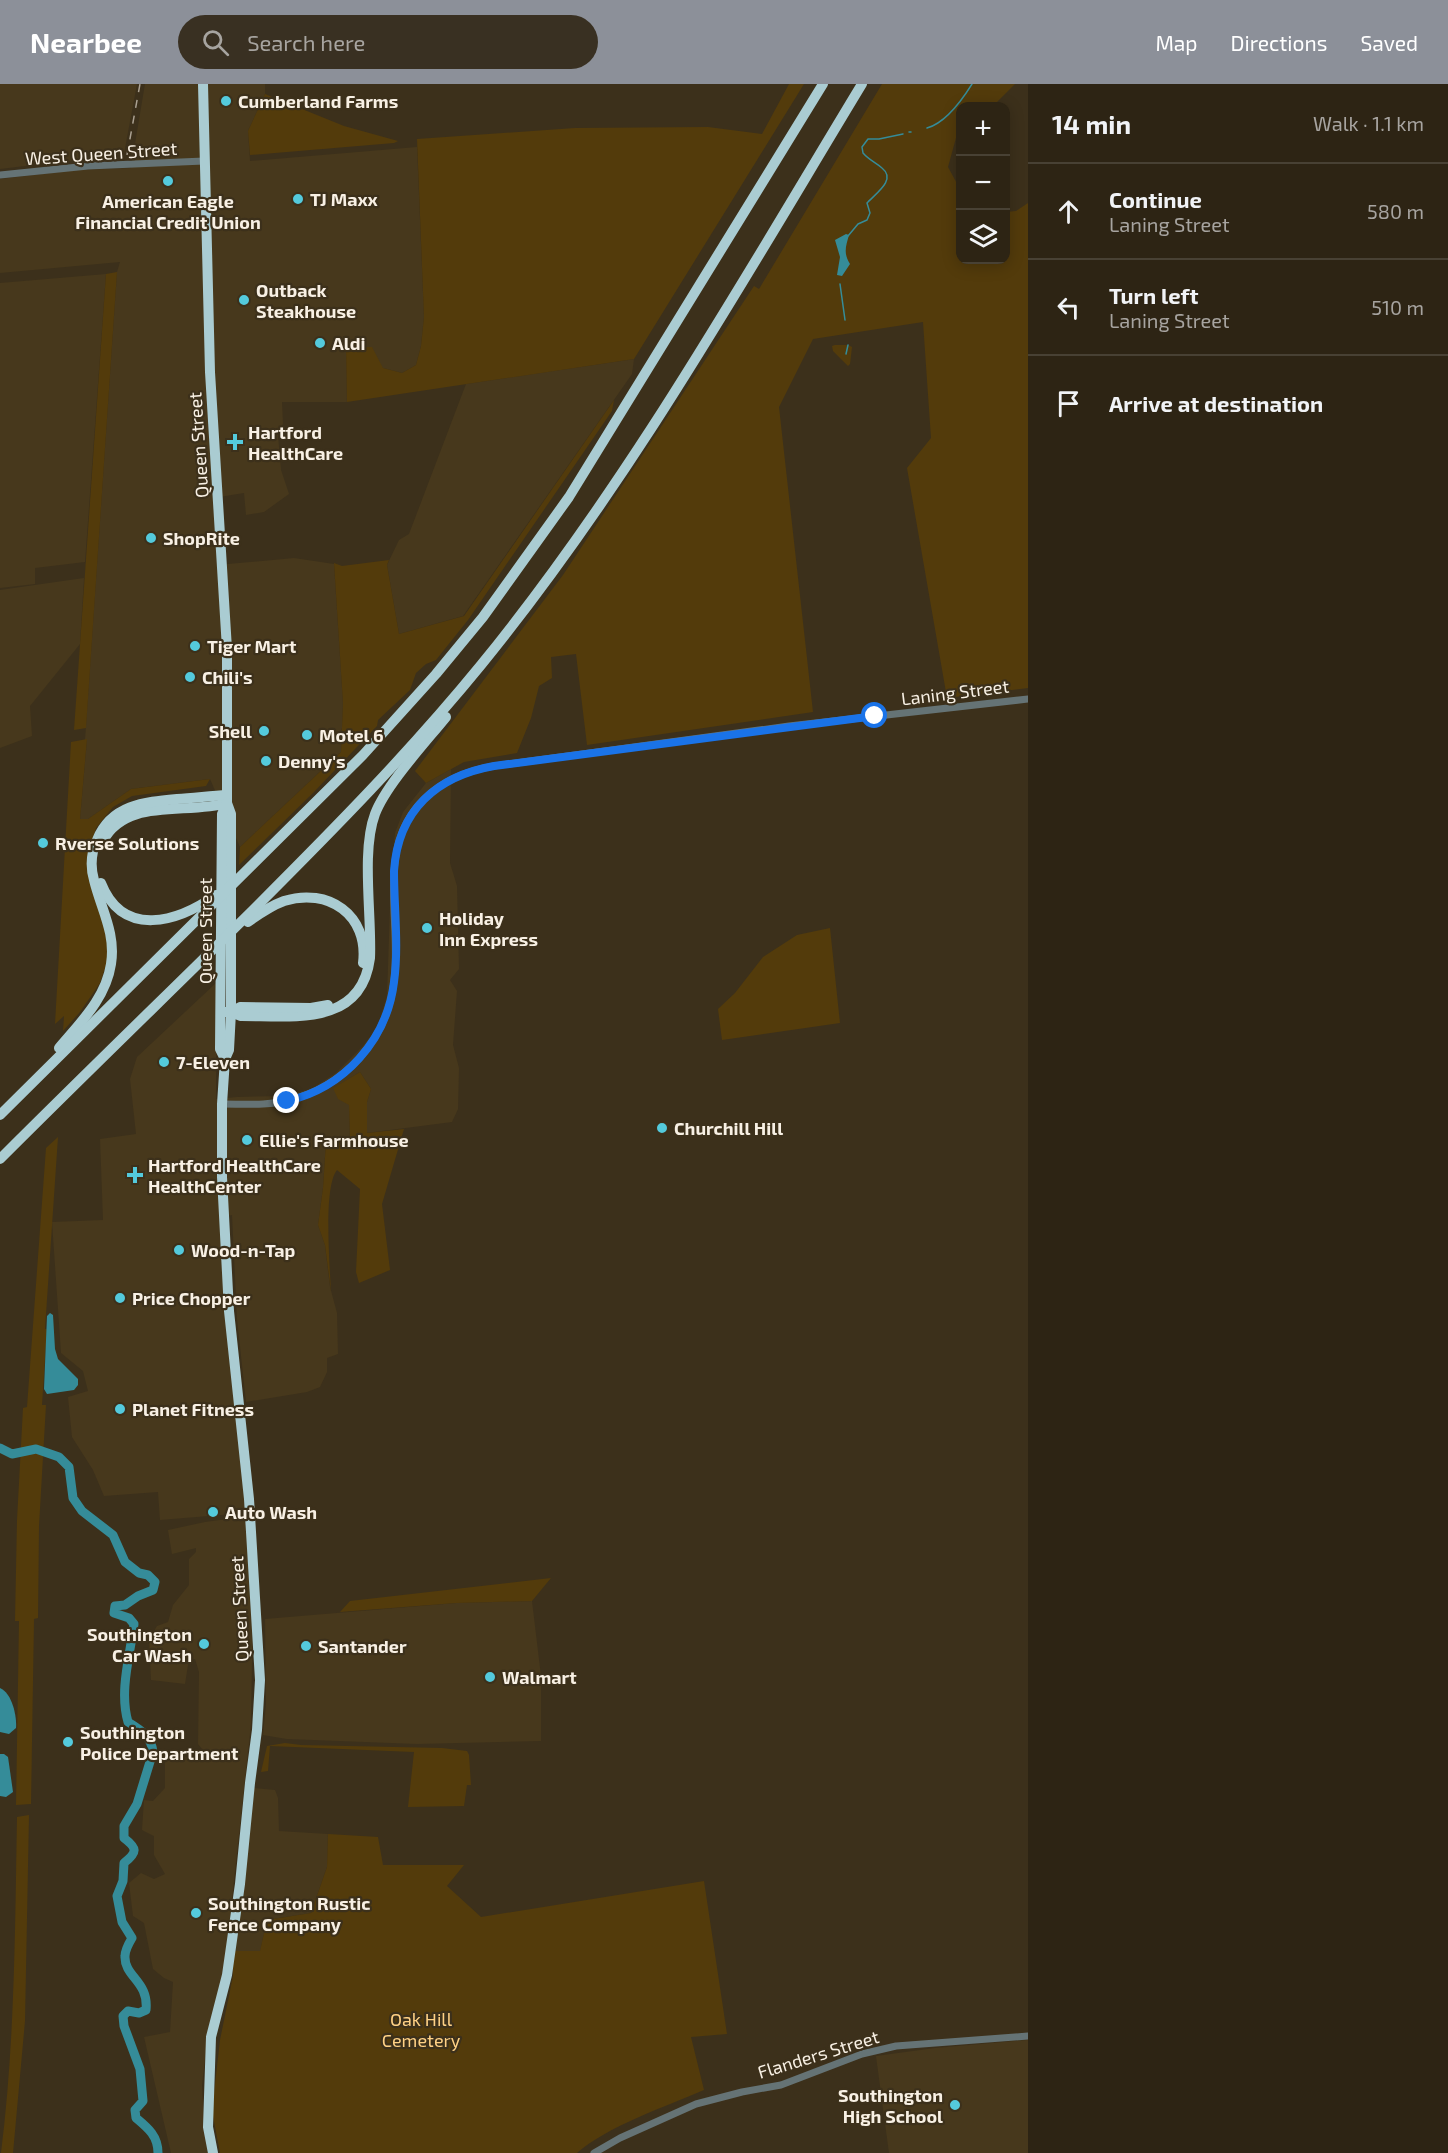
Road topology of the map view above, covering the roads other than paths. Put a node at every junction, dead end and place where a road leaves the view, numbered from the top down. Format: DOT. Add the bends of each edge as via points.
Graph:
graph roads {
  1 [pos="204,84"];
  2 [pos="823,84"];
  3 [pos="862,84"];
  4 [pos="204,161"];
  5 [pos="0,175"];
  6 [pos="551,575"];
  7 [pos="1028,699"];
  8 [pos="227,799"];
  9 [pos="207,906"];
  10 [pos="246,920"];
  11 [pos="226,1012"];
  12 [pos="44,1068"];
  13 [pos="222,1104"];
  14 [pos="0,1115"];
  15 [pos="0,1159"];
  16 [pos="1028,2036"];
  17 [pos="213,2153"];
  18 [pos="594,2153"];
  1 -- 4 [label="highway, Queen Street"];
  2 -- 9 [label="highway" via="589,465 517,572 400,715 338,781"];
  3 -- 6 [label="highway" via="657,420"];
  4 -- 5 [label="street, West Queen Street"];
  4 -- 8 [label="highway, Queen Street" via="210,372 227,649"];
  6 -- 10 [label="highway" via="434,721"];
  6 -- 11 [label="highway" via="491,662 379,806 369,842 370,958 360,989 346,1003 320,1014 242,1016"];
  7 -- 13 [label="street, Laning Street" via="494,766 450,779 418,806 399,843 394,871 394,980 386,1016 370,1046 346,1072 308,1094 267,1104"];
  8 -- 9 [label="highway" via="213,807 135,814 121,820 99,852 98,871 105,891 127,914 162,920"];
  8 -- 11 [label="highway, Queen Street" via="231,814"];
  8 -- 12 [label="highway" via="142,803 125,809 104,826 93,850 92,872 109,924 111,963 103,990 91,1010"];
  9 -- 12 [label="highway"];
  10 -- 11 [label="highway" via="285,901 323,899 340,907 357,927 363,942 363,965 348,992 327,1006 240,1007"];
  10 -- 15 [label="highway"];
  11 -- 13 [label="highway, Queen Street" via="229,1050"];
  12 -- 14 [label="highway"];
  13 -- 17 [label="highway, Queen Street" via="229,1311 249,1499 260,1680 240,1884 227,1975 212,2037 208,2127"];
  16 -- 18 [label="street, Flanders Street" via="896,2046 862,2055 781,2085 696,2104"];
}
